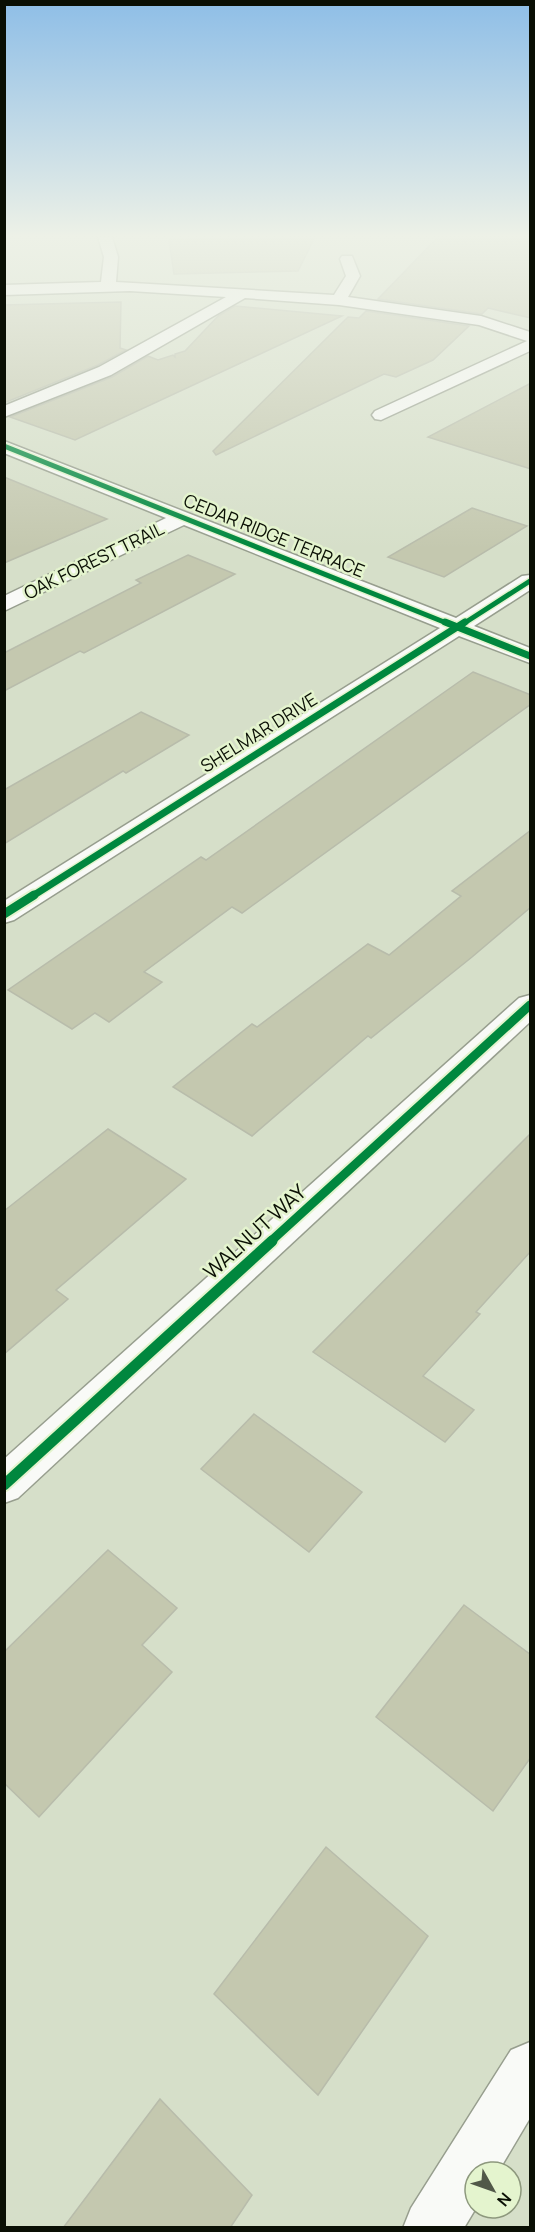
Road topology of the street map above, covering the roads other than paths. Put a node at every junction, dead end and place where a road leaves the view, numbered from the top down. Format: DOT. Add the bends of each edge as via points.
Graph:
graph roads {
  1 [pos="158,341"];
  2 [pos="531,345"];
  3 [pos="4,412"];
  4 [pos="381,415"];
  5 [pos="4,446"];
  6 [pos="184,517"];
  7 [pos="531,581"];
  8 [pos="4,605"];
  9 [pos="456,628"];
  10 [pos="531,657"];
  11 [pos="4,914"];
  12 [pos="531,1005"];
  13 [pos="4,1485"];
  14 [pos="531,2069"];
  15 [pos="431,2228"];
  1 -- 3 [label="street" via="105,371"];
  2 -- 4 [label="street"];
  5 -- 6 [label="street, CEDAR RIDGE TERRACE"];
  6 -- 8 [label="street, OAK FOREST TRAIL"];
  6 -- 9 [label="street, CEDAR RIDGE TERRACE"];
  7 -- 9 [label="street, SHELMAR DRIVE"];
  9 -- 10 [label="street, CEDAR RIDGE TERRACE"];
  9 -- 11 [label="street, SHELMAR DRIVE"];
  12 -- 13 [label="street, WALNUT WAY"];
  14 -- 15 [label="street"];
}
